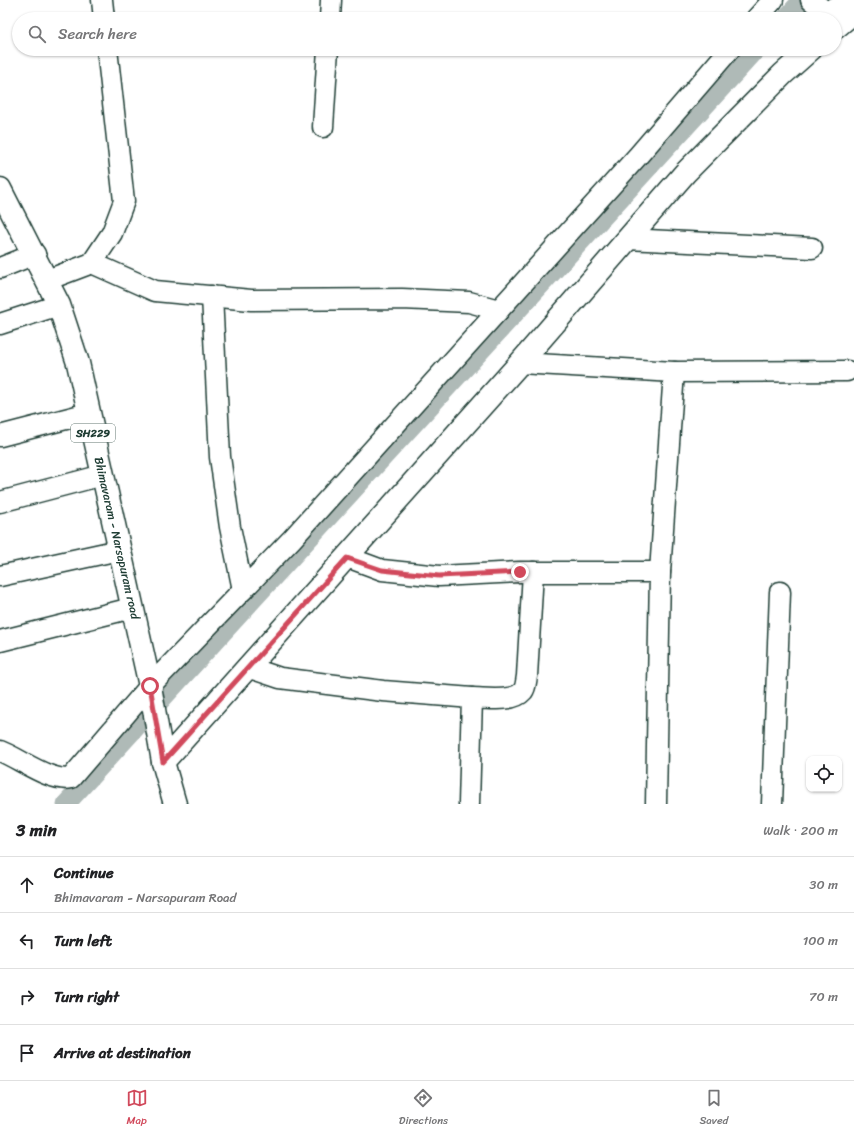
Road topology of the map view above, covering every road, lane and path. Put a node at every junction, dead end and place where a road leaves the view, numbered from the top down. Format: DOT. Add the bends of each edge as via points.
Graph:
graph roads {
  1 [pos="102,0"];
  2 [pos="331,0"];
  3 [pos="773,0"];
  4 [pos="851,0"];
  5 [pos="103,12"];
  6 [pos="330,12"];
  7 [pos="762,12"];
  8 [pos="826,12"];
  9 [pos="842,12"];
  10 [pos="854,12"];
  11 [pos="109,56"];
  12 [pos="327,56"];
  13 [pos="724,56"];
  14 [pos="803,56"];
  15 [pos="322,127"];
  16 [pos="0,189"];
  17 [pos="627,239"];
  18 [pos="812,248"];
  19 [pos="35,254"];
  20 [pos="92,263"];
  21 [pos="0,268"];
  22 [pos="47,280"];
  23 [pos="212,296"];
  24 [pos="59,305"];
  25 [pos="499,310"];
  26 [pos="0,324"];
  27 [pos="520,363"];
  28 [pos="847,371"];
  29 [pos="674,372"];
  30 [pos="89,413"];
  31 [pos="0,436"];
  32 [pos="103,475"];
  33 [pos="0,502"];
  34 [pos="120,550"];
  35 [pos="347,558"];
  36 [pos="533,572"];
  37 [pos="660,572"];
  38 [pos="0,576"];
  39 [pos="243,590"];
  40 [pos="780,592"];
  41 [pos="132,608"];
  42 [pos="0,641"];
  43 [pos="247,667"];
  44 [pos="150,688"];
  45 [pos="472,698"];
  46 [pos="0,750"];
  47 [pos="163,762"];
  48 [pos="175,804"];
  49 [pos="469,804"];
  50 [pos="656,804"];
  51 [pos="772,804"];
  1 -- 5 [label="street"];
  2 -- 6 [label="street"];
  3 -- 7 [label="street"];
  4 -- 8 [label="street"];
  9 -- 10 [label="street"];
  11 -- 20 [label="street" via="124,201 112,233"];
  12 -- 15 [label="street"];
  13 -- 25 [label="street"];
  14 -- 17 [label="street" via="685,173"];
  16 -- 19 [label="street, Bhimavaram - Narsapuram road / SH229"];
  17 -- 18 [label="street"];
  17 -- 27 [label="street"];
  19 -- 21 [label="street"];
  19 -- 22 [label="street, Bhimavaram - Narsapuram road / SH229"];
  20 -- 22 [label="street"];
  20 -- 23 [label="street" via="155,291"];
  22 -- 24 [label="street, Bhimavaram - Narsapuram road / SH229"];
  23 -- 25 [label="street" via="250,300 402,299 469,302"];
  23 -- 39 [label="street" via="220,457 230,527"];
  24 -- 26 [label="street"];
  24 -- 30 [label="street, Bhimavaram - Narsapuram road / SH229" via="78,363"];
  25 -- 39 [label="street"];
  27 -- 29 [label="street"];
  27 -- 35 [label="street"];
  28 -- 29 [label="street"];
  29 -- 37 [label="street"];
  30 -- 31 [label="street"];
  30 -- 32 [label="street, Bhimavaram - Narsapuram road / SH229"];
  32 -- 33 [label="street"];
  32 -- 34 [label="street, Bhimavaram - Narsapuram road / SH229"];
  34 -- 38 [label="street"];
  34 -- 41 [label="street, Bhimavaram - Narsapuram road / SH229"];
  35 -- 36 [label="street" via="382,570 439,576"];
  35 -- 43 [label="street"];
  36 -- 37 [label="street"];
  36 -- 45 [label="street" via="524,690 518,695 505,698"];
  37 -- 50 [label="street"];
  39 -- 44 [label="street"];
  40 -- 51 [label="street"];
  41 -- 42 [label="street"];
  41 -- 44 [label="street, Bhimavaram - Narsapuram road / SH229"];
  43 -- 45 [label="street" via="280,678 383,691"];
  43 -- 47 [label="street"];
  44 -- 46 [label="street" via="71,778 56,778"];
  44 -- 47 [label="street, SH229"];
  45 -- 49 [label="street"];
  47 -- 48 [label="street, SH229"];
}
